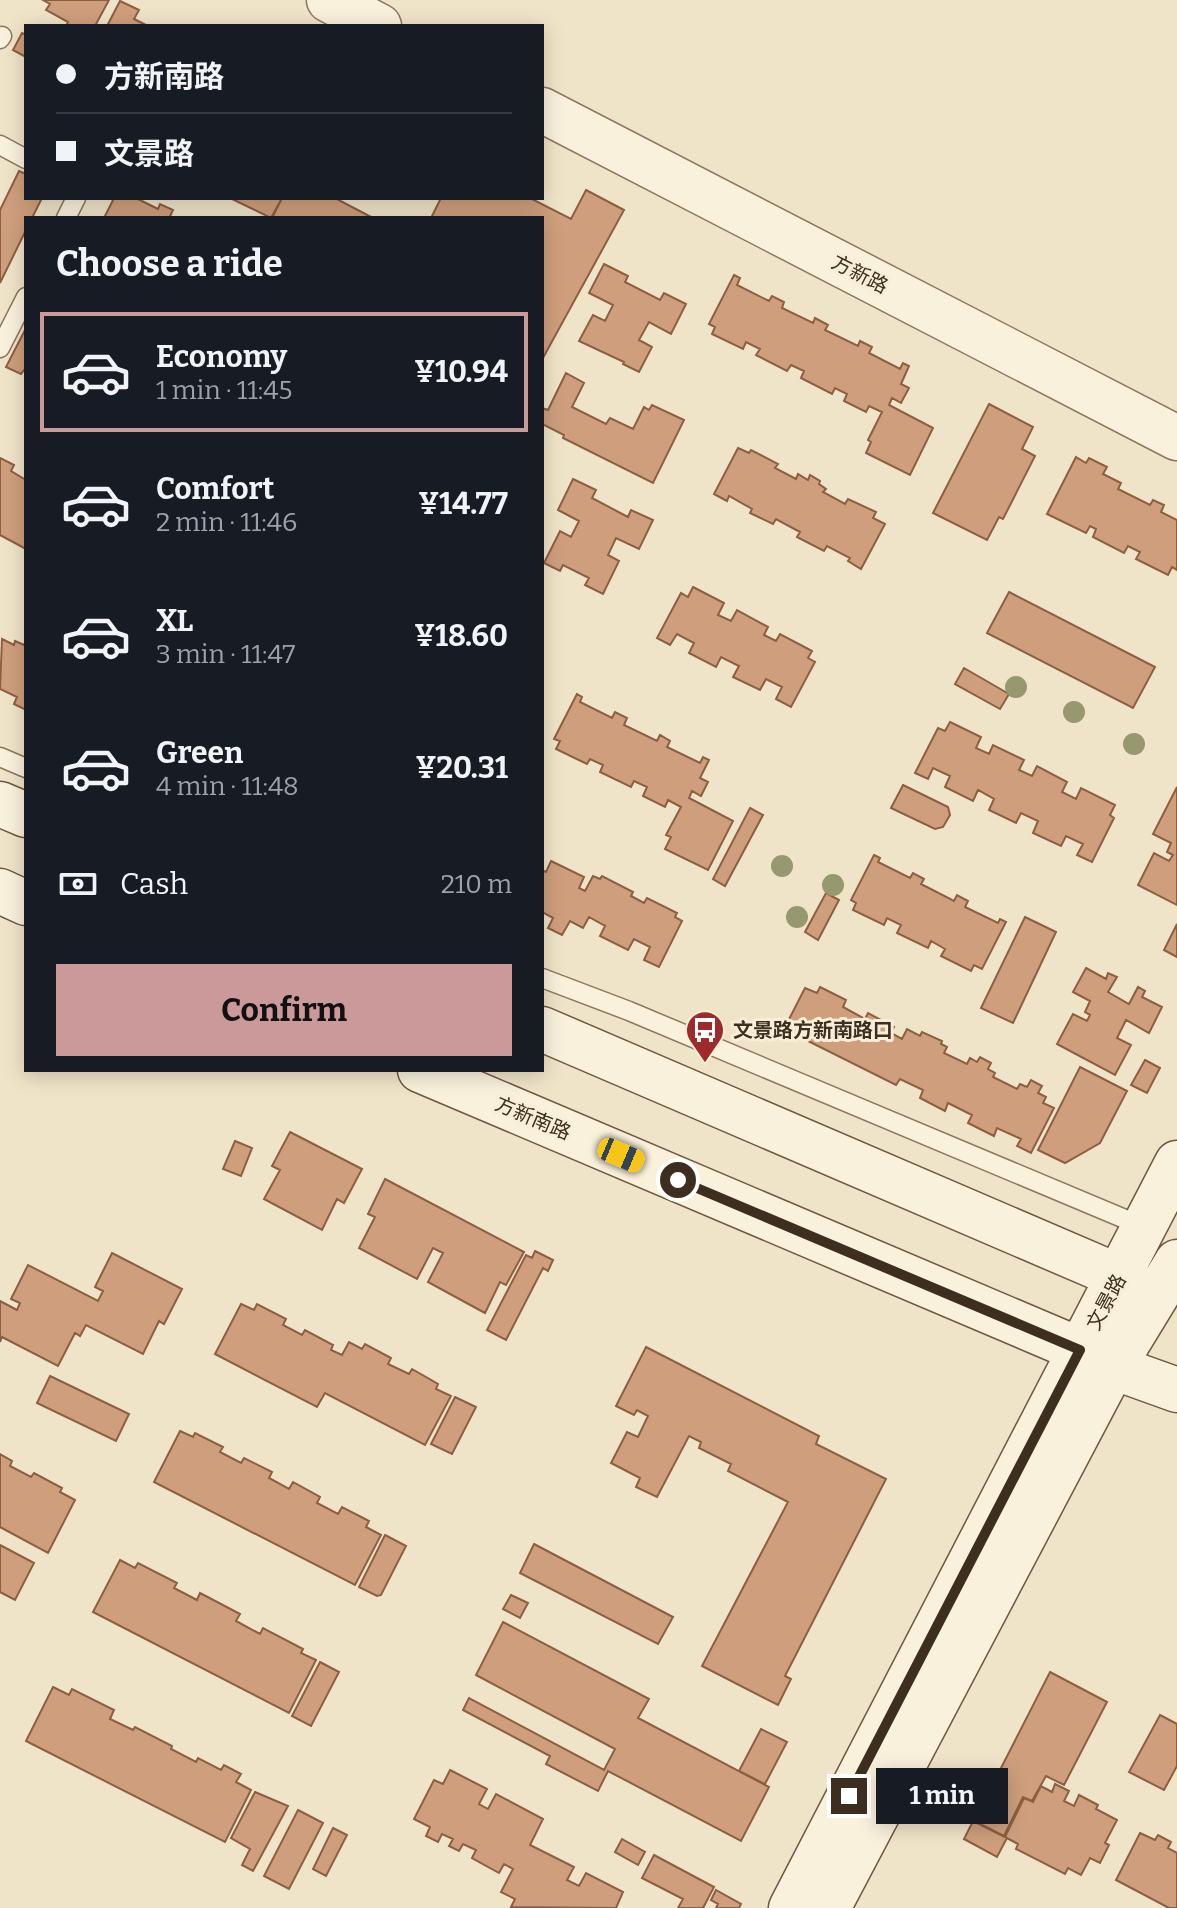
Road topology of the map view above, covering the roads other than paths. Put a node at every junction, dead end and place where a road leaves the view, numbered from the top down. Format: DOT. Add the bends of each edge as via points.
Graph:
graph roads {
  1 [pos="329,0"];
  2 [pos="375,24"];
  3 [pos="544,111"];
  4 [pos="0,145"];
  5 [pos="24,158"];
  6 [pos="24,301"];
  7 [pos="0,348"];
  8 [pos="1177,438"];
  9 [pos="0,757"];
  10 [pos="24,767"];
  11 [pos="0,804"];
  12 [pos="24,814"];
  13 [pos="0,891"];
  14 [pos="24,902"];
  15 [pos="544,979"];
  16 [pos="544,1030"];
  17 [pos="425,1072"];
  18 [pos="1177,1163"];
  19 [pos="1144,1227"];
  20 [pos="1158,1286"];
  21 [pos="1096,1359"];
  22 [pos="1177,1390"];
  23 [pos="791,1908"];
  24 [pos="828,1908"];
  1 -- 2 [label="main road"];
  3 -- 8 [label="main road, 方新路"];
  4 -- 5 [label="lane"];
  6 -- 7 [label="lane"];
  9 -- 10 [label="lane"];
  11 -- 12 [label="main road"];
  13 -- 14 [label="main road"];
  15 -- 19 [label="lane"];
  16 -- 20 [label="main road"];
  17 -- 21 [label="main road, 方新南路"];
  18 -- 19 [label="main road, 文景路"];
  19 -- 20 [label="main road, 文景路"];
  20 -- 21 [label="main road, 文景路"];
  21 -- 22 [label="main road, 方新南路"];
  21 -- 23 [label="main road, 文景路"];
  21 -- 24 [label="main road, 文景路"];
}
